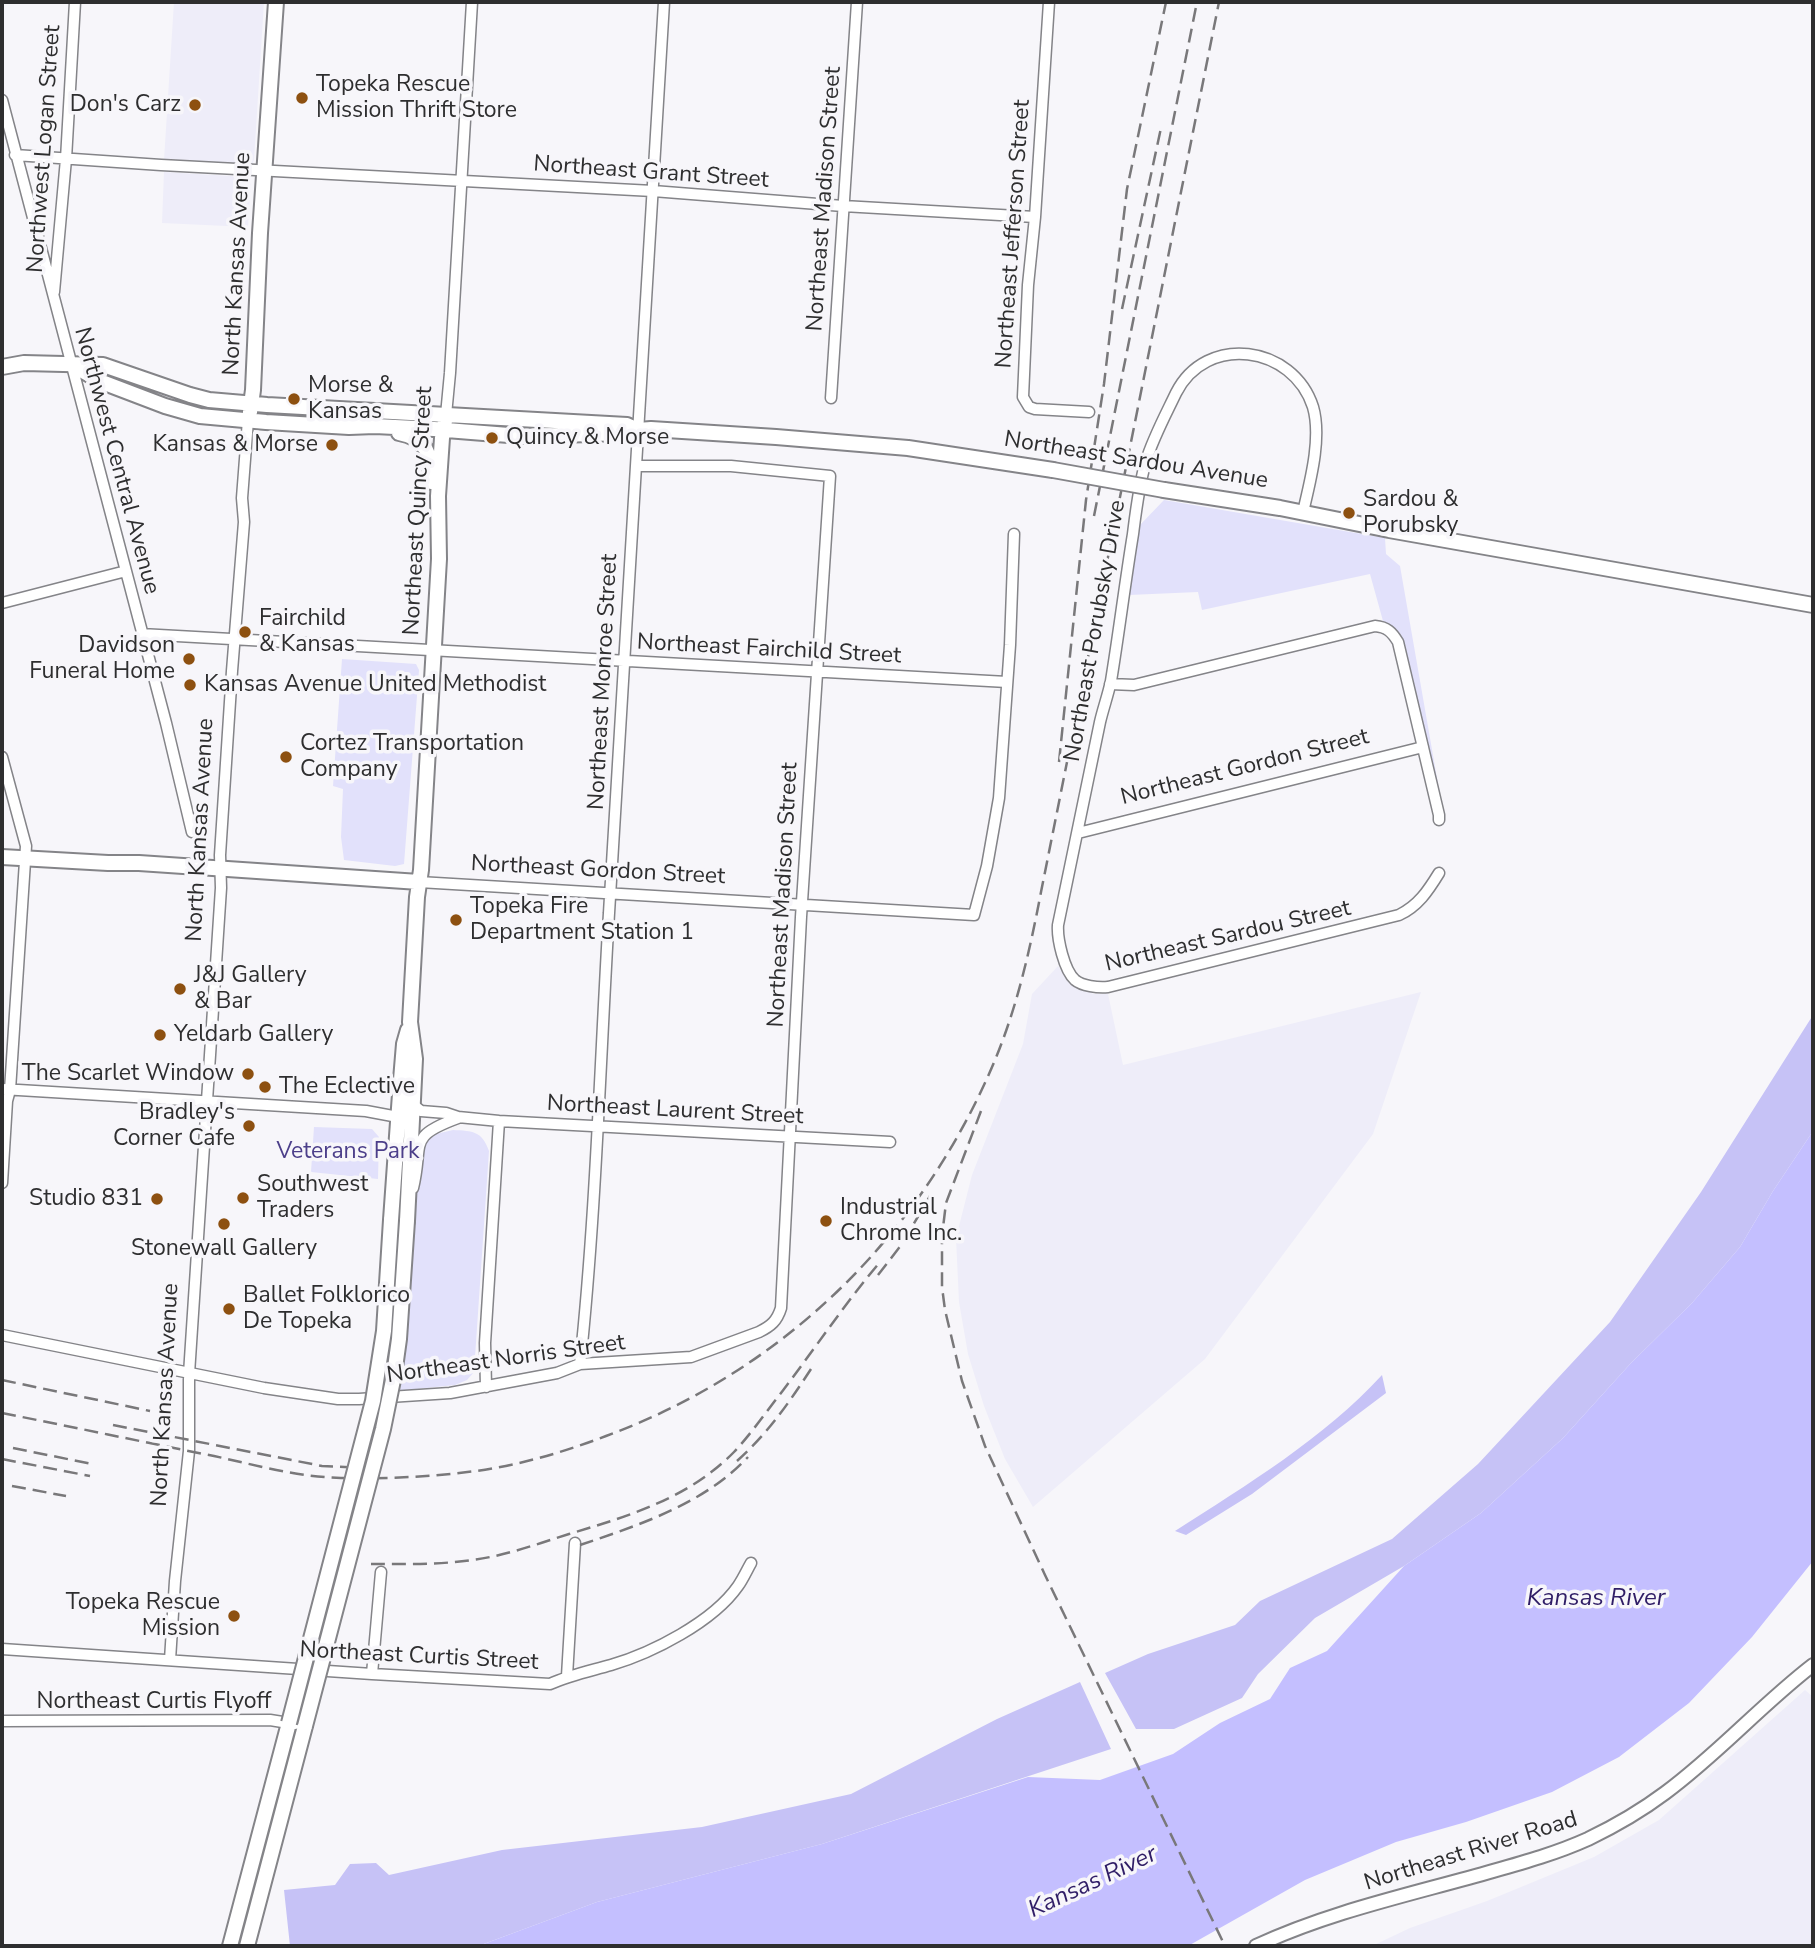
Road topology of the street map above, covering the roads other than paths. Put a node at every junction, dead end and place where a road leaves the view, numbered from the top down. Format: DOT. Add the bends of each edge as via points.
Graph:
graph roads {
  1 [pos="75,2"];
  2 [pos="276,2"];
  3 [pos="472,2"];
  4 [pos="664,2"];
  5 [pos="857,2"];
  6 [pos="1049,2"];
  7 [pos="2,100"];
  8 [pos="4,120"];
  9 [pos="15,155"];
  10 [pos="66,159"];
  11 [pos="265,170"];
  12 [pos="462,181"];
  13 [pos="653,191"];
  14 [pos="844,206"];
  15 [pos="1035,217"];
  16 [pos="53,299"];
  17 [pos="72,365"];
  18 [pos="2,366"];
  19 [pos="831,398"];
  20 [pos="251,403"];
  21 [pos="1089,412"];
  22 [pos="248,420"];
  23 [pos="445,423"];
  24 [pos="349,427"];
  25 [pos="638,430"];
  26 [pos="636,466"];
  27 [pos="1303,512"];
  28 [pos="1014,534"];
  29 [pos="439,538"];
  30 [pos="126,570"];
  31 [pos="2,603"];
  32 [pos="1813,605"];
  33 [pos="141,634"];
  34 [pos="235,639"];
  35 [pos="434,650"];
  36 [pos="624,661"];
  37 [pos="817,672"];
  38 [pos="1007,682"];
  39 [pos="1110,684"];
  40 [pos="1423,747"];
  41 [pos="2,757"];
  42 [pos="1439,820"];
  43 [pos="192,832"];
  44 [pos="1078,833"];
  45 [pos="2,856"];
  46 [pos="24,858"];
  47 [pos="220,868"];
  48 [pos="1439,873"];
  49 [pos="419,883"];
  50 [pos="610,893"];
  51 [pos="803,905"];
  52 [pos="1061,950"];
  53 [pos="410,1023"];
  54 [pos="6,1089"];
  55 [pos="208,1101"];
  56 [pos="412,1104"];
  57 [pos="398,1117"];
  58 [pos="458,1117"];
  59 [pos="499,1121"];
  60 [pos="599,1125"];
  61 [pos="790,1136"];
  62 [pos="890,1142"];
  63 [pos="2,1183"];
  64 [pos="407,1217"];
  65 [pos="778,1317"];
  66 [pos="2,1335"];
  67 [pos="580,1364"];
  68 [pos="189,1374"];
  69 [pos="486,1387"];
  70 [pos="575,1543"];
  71 [pos="751,1563"];
  72 [pos="382,1572"];
  73 [pos="2,1649"];
  74 [pos="170,1660"];
  75 [pos="1812,1669"];
  76 [pos="372,1674"];
  77 [pos="568,1676"];
  78 [pos="2,1721"];
  79 [pos="289,1723"];
  80 [pos="305,1726"];
  81 [pos="230,1946"];
  82 [pos="247,1946"];
  83 [pos="1256,1946"];
  1 -- 10 [label="street, Northwest Logan Street"];
  2 -- 11 [label="main road, North Kansas Avenue"];
  3 -- 12 [label="street, Northeast Quincy Street"];
  4 -- 13 [label="street, Northeast Monroe Street"];
  5 -- 14 [label="street, Northeast Madison Street"];
  6 -- 15 [label="street, Northeast Jefferson Street"];
  7 -- 8 [label="street, Northwest Central Avenue"];
  8 -- 9 [label="street, Northwest Central Avenue"];
  9 -- 10 [label="street, Northeast Grant Street"];
  9 -- 16 [label="street, Northwest Central Avenue"];
  10 -- 11 [label="street, Northeast Grant Street"];
  10 -- 16 [label="street, Northwest Logan Street"];
  11 -- 12 [label="street, Northeast Grant Street"];
  11 -- 20 [label="main road, North Kansas Avenue"];
  12 -- 13 [label="street, Northeast Grant Street"];
  12 -- 23 [label="street, Northeast Quincy Street"];
  13 -- 14 [label="street, Northeast Grant Street"];
  13 -- 25 [label="street, Northeast Monroe Street"];
  14 -- 15 [label="street, Northeast Grant Street"];
  14 -- 19 [label="street, Northeast Madison Street"];
  15 -- 21 [label="street, Northeast Jefferson Street" via="1023,397 1035,409"];
  16 -- 17 [label="street, Northwest Central Avenue"];
  17 -- 18 [label="main road"];
  17 -- 20 [label="main road" via="103,365 190,396"];
  17 -- 22 [label="main road" via="102,382 180,411"];
  17 -- 30 [label="street, Northwest Central Avenue"];
  20 -- 22 [label="main road, North Kansas Avenue"];
  20 -- 23 [label="main road"];
  22 -- 24 [label="main road"];
  22 -- 34 [label="street, North Kansas Avenue"];
  23 -- 24 [label="main road"];
  23 -- 25 [label="main road, Northeast Sardou Avenue" via="627,425"];
  23 -- 29 [label="main road, Northeast Quincy Street"];
  24 -- 29 [label="main road" via="411,436 423,444 432,467 430,508"];
  25 -- 26 [label="street, Northeast Monroe Street"];
  25 -- 27 [label="main road, Northeast Sardou Avenue, bridge" via="921,450"];
  26 -- 36 [label="street, Northeast Monroe Street"];
  26 -- 37 [label="street, Northeast Madison Street" via="731,466 830,476"];
  27 -- 32 [label="main road, Northeast Sardou Avenue"];
  27 -- 39 [label="street, Northeast Porubsky Drive" via="1316,428 1305,392 1282,367 1261,356 1231,353 1202,364 1183,381 1146,459"];
  28 -- 38 [label="street"];
  29 -- 35 [label="main road, Northeast Quincy Street"];
  30 -- 31 [label="street"];
  30 -- 33 [label="street, Northwest Central Avenue"];
  33 -- 34 [label="street, Northeast Fairchild Street"];
  33 -- 43 [label="street, Northwest Central Avenue"];
  34 -- 35 [label="street, Northeast Fairchild Street"];
  34 -- 47 [label="street, North Kansas Avenue"];
  35 -- 36 [label="street, Northeast Fairchild Street"];
  35 -- 49 [label="main road, Northeast Quincy Street"];
  36 -- 37 [label="street, Northeast Fairchild Street"];
  36 -- 50 [label="street, Northeast Monroe Street"];
  37 -- 38 [label="street, Northeast Fairchild Street"];
  37 -- 51 [label="street, Northeast Madison Street"];
  38 -- 51 [label="street, Northeast Gordon Street" via="997,813 975,915"];
  39 -- 40 [label="street" via="1134,685 1380,626 1398,642"];
  39 -- 44 [label="street, Northeast Porubsky Drive"];
  40 -- 42 [label="street"];
  40 -- 44 [label="street, Northeast Gordon Street"];
  41 -- 46 [label="street" via="26,846"];
  44 -- 52 [label="street, Northeast Porubsky Drive" via="1058,925"];
  45 -- 46 [label="main road, Northeast Gordon Street"];
  46 -- 47 [label="main road, Northeast Gordon Street"];
  46 -- 54 [label="street"];
  47 -- 49 [label="main road, Northeast Gordon Street"];
  47 -- 55 [label="street, North Kansas Avenue"];
  48 -- 52 [label="street, Northeast Sardou Street" via="1419,902 1399,915 1108,987 1078,982"];
  49 -- 50 [label="street, Northeast Gordon Street"];
  49 -- 53 [label="main road, Northeast Quincy Street"];
  50 -- 51 [label="street, Northeast Gordon Street"];
  50 -- 60 [label="street, Northeast Monroe Street"];
  51 -- 61 [label="street, Northeast Madison Street"];
  53 -- 56 [label="main road, Northeast Quincy Street" via="415,1059"];
  53 -- 57 [label="main road, Northeast Quincy Street"];
  54 -- 55 [label="street"];
  54 -- 63 [label="street"];
  55 -- 57 [label="street"];
  55 -- 68 [label="street, North Kansas Avenue"];
  56 -- 58 [label="street, Northeast Laurent Street" via="421,1111"];
  56 -- 64 [label="main road, Northeast Quincy Street"];
  57 -- 79 [label="main road, Northeast Quincy Street, bridge" via="384,1331 373,1401"];
  58 -- 59 [label="street, Northeast Laurent Street"];
  58 -- 64 [label="street" via="422,1138"];
  59 -- 60 [label="street, Northeast Laurent Street"];
  59 -- 69 [label="street"];
  60 -- 61 [label="street, Northeast Laurent Street"];
  60 -- 67 [label="street, Northeast Monroe Street"];
  61 -- 62 [label="street, Northeast Laurent Street"];
  61 -- 65 [label="street, Northeast Madison Street"];
  64 -- 80 [label="main road, bridge" via="394,1375"];
  65 -- 67 [label="street, Northeast Norris Street" via="768,1328 691,1357"];
  66 -- 68 [label="street, Northeast Norris Street"];
  67 -- 69 [label="street, Northeast Norris Street"];
  68 -- 69 [label="street, Northeast Norris Street" via="338,1399 406,1397"];
  68 -- 74 [label="street, North Kansas Avenue" via="189,1451"];
  70 -- 77 [label="street"];
  71 -- 77 [label="street, Northeast Curtis Street" via="738,1587 681,1634 636,1656"];
  72 -- 76 [label="street"];
  73 -- 74 [label="street, Northeast Curtis Street"];
  74 -- 76 [label="street, Northeast Curtis Street"];
  75 -- 83 [label="street, Northeast River Road" via="1665,1793 1588,1839 1542,1857 1317,1921"];
  76 -- 77 [label="street, Northeast Curtis Street" via="550,1684"];
  78 -- 79 [label="street, Northeast Curtis Flyoff"];
  79 -- 80 [label="street, Northeast Curtis Flyoff, bridge"];
  79 -- 81 [label="main road"];
  80 -- 82 [label="main road"];
}
